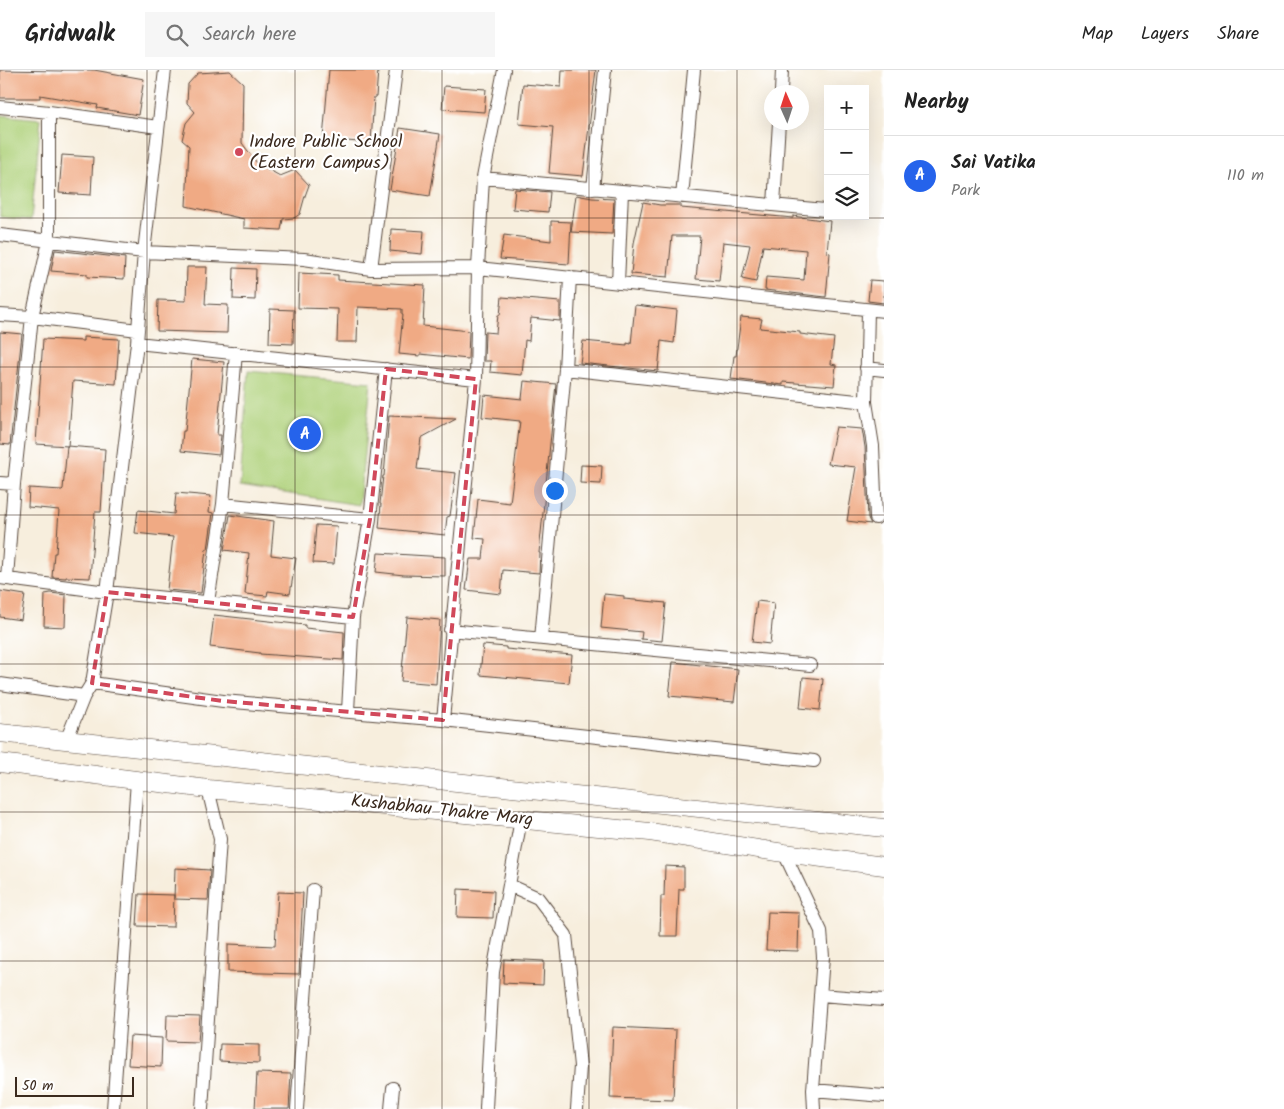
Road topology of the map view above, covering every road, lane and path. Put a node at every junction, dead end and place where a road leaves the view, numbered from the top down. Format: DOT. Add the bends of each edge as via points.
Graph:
graph roads {
  1 [pos="165,70"];
  2 [pos="396,70"];
  3 [pos="504,70"];
  4 [pos="605,70"];
  5 [pos="694,70"];
  6 [pos="782,70"];
  7 [pos="781,85"];
  8 [pos="0,108"];
  9 [pos="49,112"];
  10 [pos="158,127"];
  11 [pos="779,130"];
  12 [pos="483,178"];
  13 [pos="593,189"];
  14 [pos="622,192"];
  15 [pos="682,197"];
  16 [pos="774,205"];
  17 [pos="824,210"];
  18 [pos="0,235"];
  19 [pos="49,241"];
  20 [pos="144,252"];
  21 [pos="478,268"];
  22 [pos="371,270"];
  23 [pos="570,277"];
  24 [pos="618,283"];
  25 [pos="868,310"];
  26 [pos="884,311"];
  27 [pos="0,315"];
  28 [pos="32,317"];
  29 [pos="138,330"];
  30 [pos="137,343"];
  31 [pos="236,354"];
  32 [pos="866,368"];
  33 [pos="386,369"];
  34 [pos="565,369"];
  35 [pos="884,370"];
  36 [pos="476,379"];
  37 [pos="866,402"];
  38 [pos="879,446"];
  39 [pos="0,483"];
  40 [pos="14,484"];
  41 [pos="224,504"];
  42 [pos="876,518"];
  43 [pos="370,519"];
  44 [pos="3,578"];
  45 [pos="107,592"];
  46 [pos="208,602"];
  47 [pos="353,617"];
  48 [pos="450,630"];
  49 [pos="541,639"];
  50 [pos="810,665"];
  51 [pos="92,682"];
  52 [pos="0,684"];
  53 [pos="84,696"];
  54 [pos="348,711"];
  55 [pos="443,720"];
  56 [pos="0,733"];
  57 [pos="66,741"];
  58 [pos="814,761"];
  59 [pos="0,763"];
  60 [pos="137,781"];
  61 [pos="208,789"];
  62 [pos="521,819"];
  63 [pos="884,828"];
  64 [pos="784,853"];
  65 [pos="884,866"];
  66 [pos="509,885"];
  67 [pos="313,890"];
  68 [pos="820,995"];
  69 [pos="884,1000"];
  70 [pos="393,1088"];
  71 [pos="813,1090"];
  72 [pos="884,1096"];
  73 [pos="114,1109"];
  74 [pos="202,1109"];
  75 [pos="297,1109"];
  76 [pos="391,1109"];
  77 [pos="486,1109"];
  78 [pos="577,1109"];
  79 [pos="814,1109"];
  1 -- 10 [label="street"];
  2 -- 22 [label="street"];
  3 -- 12 [label="street"];
  4 -- 13 [label="street"];
  5 -- 15 [label="street"];
  6 -- 7 [label="street"];
  8 -- 9 [label="street"];
  9 -- 10 [label="street"];
  9 -- 19 [label="street"];
  10 -- 20 [label="street"];
  11 -- 16 [label="street"];
  12 -- 13 [label="street"];
  12 -- 21 [label="street"];
  13 -- 14 [label="street"];
  14 -- 15 [label="street"];
  14 -- 24 [label="street"];
  15 -- 16 [label="street"];
  16 -- 17 [label="street"];
  18 -- 19 [label="street"];
  19 -- 20 [label="street"];
  19 -- 28 [label="street"];
  20 -- 22 [label="street" via="304,259"];
  20 -- 29 [label="street"];
  21 -- 22 [label="street"];
  21 -- 23 [label="street"];
  21 -- 36 [label="street"];
  23 -- 24 [label="street"];
  23 -- 34 [label="street"];
  24 -- 25 [label="street"];
  25 -- 26 [label="street"];
  25 -- 32 [label="street"];
  27 -- 28 [label="street"];
  28 -- 29 [label="street"];
  28 -- 40 [label="street"];
  29 -- 30 [label="street"];
  30 -- 31 [label="street"];
  30 -- 45 [label="street"];
  31 -- 33 [label="street"];
  31 -- 41 [label="street"];
  32 -- 35 [label="street"];
  32 -- 37 [label="street"];
  33 -- 36 [label="street"];
  33 -- 43 [label="street"];
  34 -- 37 [label="street"];
  34 -- 49 [label="street"];
  36 -- 48 [label="street"];
  37 -- 38 [label="street"];
  38 -- 42 [label="street"];
  39 -- 40 [label="street"];
  40 -- 44 [label="street"];
  41 -- 43 [label="street"];
  41 -- 46 [label="street"];
  43 -- 47 [label="street"];
  44 -- 45 [label="street"];
  45 -- 46 [label="street"];
  45 -- 51 [label="street"];
  46 -- 47 [label="street"];
  47 -- 54 [label="street"];
  48 -- 49 [label="street"];
  48 -- 55 [label="street"];
  49 -- 50 [label="street"];
  51 -- 53 [label="street"];
  51 -- 54 [label="street" via="223,701"];
  52 -- 53 [label="street"];
  53 -- 57 [label="street"];
  54 -- 55 [label="street"];
  55 -- 58 [label="street"];
  56 -- 57 [label="main road, Kushabhau Thakre Marg"];
  57 -- 63 [label="main road, Kushabhau Thakre Marg"];
  59 -- 60 [label="main road, Kushabhau Thakre Marg"];
  60 -- 61 [label="main road, Kushabhau Thakre Marg"];
  60 -- 73 [label="street"];
  61 -- 62 [label="main road, Kushabhau Thakre Marg"];
  61 -- 74 [label="street" via="220,839"];
  62 -- 64 [label="main road, Kushabhau Thakre Marg" via="650,832"];
  62 -- 66 [label="street"];
  64 -- 65 [label="main road, Kushabhau Thakre Marg"];
  64 -- 68 [label="street" via="821,930"];
  66 -- 77 [label="street" via="493,972"];
  66 -- 78 [label="street" via="538,898 566,935 580,1066"];
  67 -- 75 [label="street"];
  68 -- 69 [label="street"];
  68 -- 71 [label="street"];
  70 -- 76 [label="street"];
  71 -- 72 [label="street"];
  71 -- 79 [label="street"];
}
